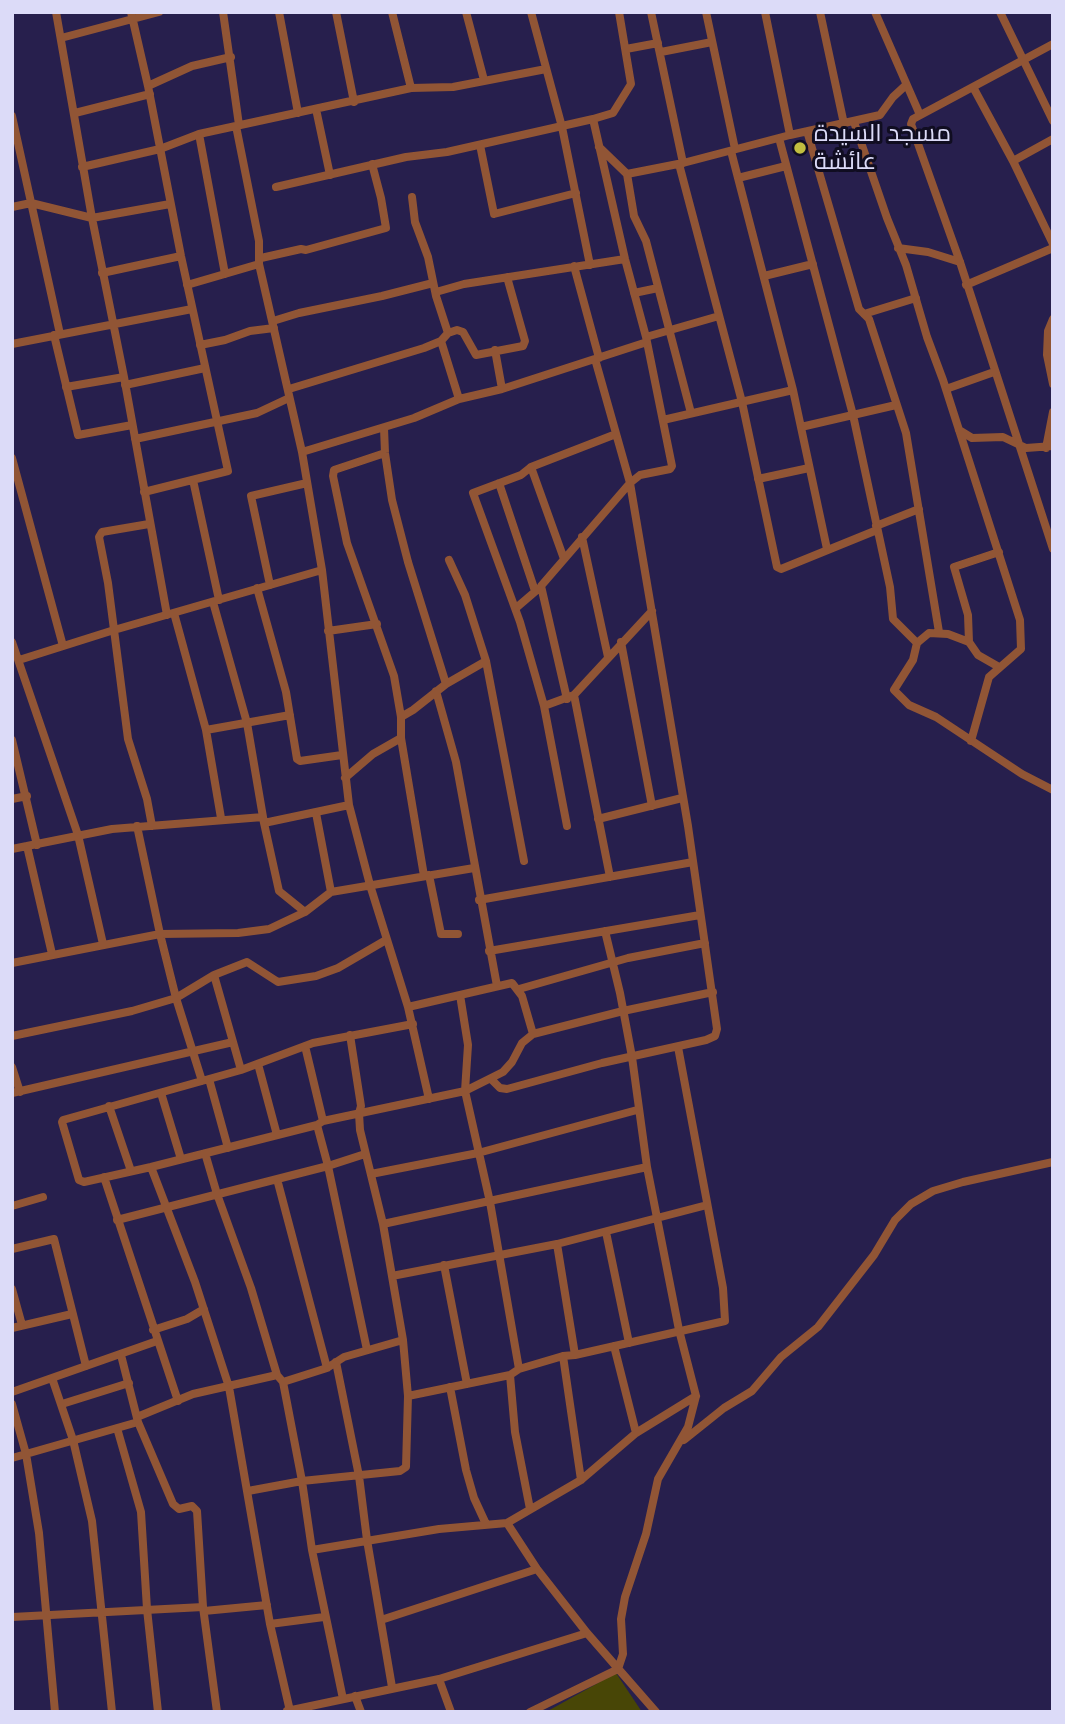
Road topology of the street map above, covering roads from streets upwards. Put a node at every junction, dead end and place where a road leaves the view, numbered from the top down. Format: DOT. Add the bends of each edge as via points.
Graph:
graph roads {
  1 [pos="56,12"];
  2 [pos="159,12"];
  3 [pos="223,12"];
  4 [pos="279,12"];
  5 [pos="336,12"];
  6 [pos="392,12"];
  7 [pos="466,12"];
  8 [pos="531,12"];
  9 [pos="619,12"];
  10 [pos="651,12"];
  11 [pos="706,12"];
  12 [pos="765,12"];
  13 [pos="820,12"];
  14 [pos="875,12"];
  15 [pos="1000,12"];
  16 [pos="132,15"];
  17 [pos="61,38"];
  18 [pos="712,42"];
  19 [pos="658,43"];
  20 [pos="1053,44"];
  21 [pos="626,49"];
  22 [pos="661,52"];
  23 [pos="231,57"];
  24 [pos="1024,60"];
  25 [pos="546,69"];
  26 [pos="484,80"];
  27 [pos="906,85"];
  28 [pos="973,87"];
  29 [pos="411,88"];
  30 [pos="149,90"];
  31 [pos="354,102"];
  32 [pos="316,110"];
  33 [pos="75,113"];
  34 [pos="298,113"];
  35 [pos="920,115"];
  36 [pos="12,116"];
  37 [pos="593,119"];
  38 [pos="1053,121"];
  39 [pos="854,122"];
  40 [pos="844,124"];
  41 [pos="238,125"];
  42 [pos="562,127"];
  43 [pos="807,131"];
  44 [pos="200,134"];
  45 [pos="790,135"];
  46 [pos="779,138"];
  47 [pos="1053,139"];
  48 [pos="480,145"];
  49 [pos="599,147"];
  50 [pos="160,149"];
  51 [pos="733,150"];
  52 [pos="1013,160"];
  53 [pos="681,163"];
  54 [pos="372,164"];
  55 [pos="786,166"];
  56 [pos="82,167"];
  57 [pos="627,174"];
  58 [pos="330,175"];
  59 [pos="738,178"];
  60 [pos="276,187"];
  61 [pos="576,193"];
  62 [pos="412,197"];
  63 [pos="31,202"];
  64 [pos="170,204"];
  65 [pos="12,207"];
  66 [pos="92,218"];
  67 [pos="1053,246"];
  68 [pos="898,248"];
  69 [pos="181,256"];
  70 [pos="625,258"];
  71 [pos="260,261"];
  72 [pos="960,262"];
  73 [pos="813,264"];
  74 [pos="590,265"];
  75 [pos="575,266"];
  76 [pos="102,273"];
  77 [pos="225,274"];
  78 [pos="764,276"];
  79 [pos="507,277"];
  80 [pos="433,283"];
  81 [pos="187,285"];
  82 [pos="966,285"];
  83 [pos="658,288"];
  84 [pos="436,292"];
  85 [pos="634,293"];
  86 [pos="916,298"];
  87 [pos="192,309"];
  88 [pos="864,314"];
  89 [pos="719,316"];
  90 [pos="1053,319"];
  91 [pos="113,324"];
  92 [pos="273,325"];
  93 [pos="670,331"];
  94 [pos="448,333"];
  95 [pos="57,335"];
  96 [pos="646,339"];
  97 [pos="440,341"];
  98 [pos="13,342"];
  99 [pos="200,345"];
  100 [pos="495,350"];
  101 [pos="597,358"];
  102 [pos="205,368"];
  103 [pos="994,372"];
  104 [pos="124,381"];
  105 [pos="1053,384"];
  106 [pos="66,387"];
  107 [pos="946,389"];
  108 [pos="502,390"];
  109 [pos="793,390"];
  110 [pos="289,393"];
  111 [pos="459,399"];
  112 [pos="742,402"];
  113 [pos="896,405"];
  114 [pos="1053,412"];
  115 [pos="691,413"];
  116 [pos="853,415"];
  117 [pos="663,420"];
  118 [pos="217,422"];
  119 [pos="132,425"];
  120 [pos="801,427"];
  121 [pos="384,428"];
  122 [pos="959,430"];
  123 [pos="616,434"];
  124 [pos="135,439"];
  125 [pos="1017,444"];
  126 [pos="1049,447"];
  127 [pos="302,452"];
  128 [pos="385,453"];
  129 [pos="12,458"];
  130 [pos="531,467"];
  131 [pos="809,468"];
  132 [pos="758,479"];
  133 [pos="193,480"];
  134 [pos="630,483"];
  135 [pos="307,484"];
  136 [pos="499,484"];
  137 [pos="144,492"];
  138 [pos="919,509"];
  139 [pos="1049,522"];
  140 [pos="149,524"];
  141 [pos="877,528"];
  142 [pos="582,537"];
  143 [pos="827,549"];
  144 [pos="1053,549"];
  145 [pos="999,552"];
  146 [pos="564,559"];
  147 [pos="449,560"];
  148 [pos="322,570"];
  149 [pos="270,585"];
  150 [pos="257,588"];
  151 [pos="538,589"];
  152 [pos="216,601"];
  153 [pos="516,608"];
  154 [pos="652,611"];
  155 [pos="171,614"];
  156 [pos="377,624"];
  157 [pos="114,630"];
  158 [pos="328,631"];
  159 [pos="939,632"];
  160 [pos="12,642"];
  161 [pos="621,642"];
  162 [pos="969,642"];
  163 [pos="917,643"];
  164 [pos="63,646"];
  165 [pos="608,657"];
  166 [pos="485,661"];
  167 [pos="17,665"];
  168 [pos="999,667"];
  169 [pos="446,684"];
  170 [pos="436,691"];
  171 [pos="570,697"];
  172 [pos="544,706"];
  173 [pos="290,715"];
  174 [pos="401,718"];
  175 [pos="247,723"];
  176 [pos="206,730"];
  177 [pos="401,738"];
  178 [pos="12,740"];
  179 [pos="971,741"];
  180 [pos="342,755"];
  181 [pos="15,759"];
  182 [pos="345,778"];
  183 [pos="1053,790"];
  184 [pos="27,796"];
  185 [pos="682,798"];
  186 [pos="12,799"];
  187 [pos="349,805"];
  188 [pos="652,806"];
  189 [pos="316,813"];
  190 [pos="221,818"];
  191 [pos="598,819"];
  192 [pos="264,820"];
  193 [pos="152,825"];
  194 [pos="567,826"];
  195 [pos="137,827"];
  196 [pos="78,835"];
  197 [pos="37,845"];
  198 [pos="27,846"];
  199 [pos="12,849"];
  200 [pos="524,861"];
  201 [pos="693,862"];
  202 [pos="474,867"];
  203 [pos="426,875"];
  204 [pos="610,877"];
  205 [pos="370,885"];
  206 [pos="331,892"];
  207 [pos="480,900"];
  208 [pos="305,912"];
  209 [pos="700,915"];
  210 [pos="605,931"];
  211 [pos="160,934"];
  212 [pos="458,934"];
  213 [pos="386,940"];
  214 [pos="705,943"];
  215 [pos="103,944"];
  216 [pos="489,951"];
  217 [pos="51,954"];
  218 [pos="12,963"];
  219 [pos="612,963"];
  220 [pos="215,975"];
  221 [pos="497,986"];
  222 [pos="519,989"];
  223 [pos="713,992"];
  224 [pos="460,995"];
  225 [pos="176,998"];
  226 [pos="408,1007"];
  227 [pos="623,1011"];
  228 [pos="413,1024"];
  229 [pos="533,1034"];
  230 [pos="349,1035"];
  231 [pos="12,1036"];
  232 [pos="233,1042"];
  233 [pos="305,1046"];
  234 [pos="678,1046"];
  235 [pos="194,1052"];
  236 [pos="632,1057"];
  237 [pos="258,1064"];
  238 [pos="12,1067"];
  239 [pos="241,1070"];
  240 [pos="491,1079"];
  241 [pos="206,1080"];
  242 [pos="465,1091"];
  243 [pos="16,1092"];
  244 [pos="161,1093"];
  245 [pos="429,1099"];
  246 [pos="109,1106"];
  247 [pos="637,1110"];
  248 [pos="359,1113"];
  249 [pos="320,1123"];
  250 [pos="276,1135"];
  251 [pos="228,1147"];
  252 [pos="205,1153"];
  253 [pos="478,1153"];
  254 [pos="365,1154"];
  255 [pos="181,1159"];
  256 [pos="1053,1162"];
  257 [pos="328,1166"];
  258 [pos="151,1167"];
  259 [pos="647,1167"];
  260 [pos="131,1171"];
  261 [pos="371,1174"];
  262 [pos="104,1177"];
  263 [pos="277,1179"];
  264 [pos="217,1194"];
  265 [pos="43,1197"];
  266 [pos="490,1202"];
  267 [pos="707,1205"];
  268 [pos="12,1206"];
  269 [pos="165,1208"];
  270 [pos="657,1219"];
  271 [pos="117,1220"];
  272 [pos="383,1224"];
  273 [pos="606,1232"];
  274 [pos="557,1244"];
  275 [pos="12,1250"];
  276 [pos="500,1254"];
  277 [pos="444,1265"];
  278 [pos="392,1276"];
  279 [pos="12,1289"];
  280 [pos="204,1309"];
  281 [pos="72,1314"];
  282 [pos="22,1325"];
  283 [pos="12,1328"];
  284 [pos="153,1330"];
  285 [pos="679,1330"];
  286 [pos="403,1340"];
  287 [pos="157,1341"];
  288 [pos="629,1343"];
  289 [pos="614,1346"];
  290 [pos="367,1350"];
  291 [pos="121,1355"];
  292 [pos="575,1355"];
  293 [pos="563,1356"];
  294 [pos="336,1362"];
  295 [pos="86,1366"];
  296 [pos="327,1368"];
  297 [pos="519,1369"];
  298 [pos="510,1375"];
  299 [pos="52,1378"];
  300 [pos="280,1378"];
  301 [pos="129,1383"];
  302 [pos="467,1384"];
  303 [pos="229,1387"];
  304 [pos="450,1387"];
  305 [pos="12,1392"];
  306 [pos="408,1396"];
  307 [pos="696,1396"];
  308 [pos="178,1401"];
  309 [pos="12,1404"];
  310 [pos="62,1404"];
  311 [pos="138,1420"];
  312 [pos="117,1428"];
  313 [pos="636,1433"];
  314 [pos="74,1440"];
  315 [pos="679,1444"];
  316 [pos="26,1454"];
  317 [pos="12,1458"];
  318 [pos="359,1476"];
  319 [pos="581,1480"];
  320 [pos="302,1481"];
  321 [pos="248,1491"];
  322 [pos="530,1509"];
  323 [pos="508,1523"];
  324 [pos="486,1524"];
  325 [pos="367,1540"];
  326 [pos="312,1550"];
  327 [pos="537,1569"];
  328 [pos="267,1605"];
  329 [pos="147,1609"];
  330 [pos="203,1609"];
  331 [pos="102,1612"];
  332 [pos="47,1616"];
  333 [pos="12,1617"];
  334 [pos="324,1617"];
  335 [pos="381,1620"];
  336 [pos="270,1624"];
  337 [pos="587,1633"];
  338 [pos="618,1669"];
  339 [pos="439,1679"];
  340 [pos="393,1687"];
  341 [pos="355,1696"];
  342 [pos="343,1699"];
  343 [pos="292,1711"];
  344 [pos="55,1712"];
  345 [pos="112,1712"];
  346 [pos="158,1712"];
  347 [pos="217,1712"];
  348 [pos="361,1712"];
  349 [pos="451,1712"];
  350 [pos="530,1712"];
  351 [pos="656,1712"];
  1 -- 17 [label="street"];
  2 -- 16 [label="street"];
  3 -- 23 [label="street"];
  4 -- 34 [label="street"];
  5 -- 31 [label="street"];
  6 -- 29 [label="street"];
  7 -- 26 [label="street"];
  8 -- 25 [label="street"];
  9 -- 21 [label="street"];
  10 -- 19 [label="street"];
  11 -- 18 [label="street"];
  12 -- 45 [label="street"];
  13 -- 40 [label="street"];
  14 -- 27 [label="street"];
  15 -- 24 [label="street"];
  16 -- 17 [label="street"];
  16 -- 30 [label="street"];
  17 -- 33 [label="street"];
  18 -- 22 [label="street"];
  18 -- 51 [label="street"];
  19 -- 21 [label="street"];
  19 -- 22 [label="street"];
  20 -- 24 [label="street"];
  21 -- 37 [label="street" via="630,87 613,113"];
  22 -- 53 [label="street"];
  23 -- 30 [label="street" via="192,66"];
  23 -- 41 [label="street"];
  24 -- 28 [label="street"];
  24 -- 38 [label="street"];
  25 -- 26 [label="street"];
  25 -- 42 [label="street"];
  26 -- 29 [label="street" via="453,87"];
  27 -- 35 [label="street"];
  27 -- 39 [label="street" via="880,115"];
  28 -- 35 [label="street"];
  28 -- 52 [label="street"];
  29 -- 31 [label="street"];
  30 -- 33 [label="street"];
  30 -- 50 [label="street"];
  31 -- 32 [label="street"];
  32 -- 34 [label="street"];
  32 -- 58 [label="street"];
  33 -- 56 [label="street"];
  34 -- 41 [label="street"];
  35 -- 72 [label="street" via="911,124"];
  36 -- 63 [label="street"];
  37 -- 42 [label="street"];
  37 -- 49 [label="street"];
  39 -- 40 [label="street"];
  39 -- 68 [label="street"];
  40 -- 43 [label="street"];
  41 -- 44 [label="street"];
  41 -- 71 [label="street"];
  42 -- 48 [label="street"];
  42 -- 61 [label="street"];
  43 -- 45 [label="street"];
  43 -- 88 [label="street"];
  44 -- 50 [label="street"];
  44 -- 77 [label="street"];
  45 -- 46 [label="street"];
  46 -- 51 [label="street"];
  46 -- 55 [label="street"];
  47 -- 52 [label="street"];
  48 -- 54 [label="street"];
  48 -- 61 [label="street" via="494,214"];
  49 -- 57 [label="street"];
  49 -- 70 [label="street"];
  50 -- 56 [label="street"];
  50 -- 64 [label="street"];
  51 -- 53 [label="street"];
  51 -- 59 [label="street"];
  52 -- 67 [label="street"];
  53 -- 57 [label="street"];
  53 -- 89 [label="street"];
  54 -- 58 [label="street"];
  54 -- 71 [label="street" via="386,228"];
  55 -- 59 [label="street"];
  55 -- 73 [label="street"];
  56 -- 66 [label="street"];
  57 -- 83 [label="street" via="634,216"];
  58 -- 60 [label="street"];
  59 -- 78 [label="street"];
  61 -- 74 [label="street"];
  62 -- 80 [label="street"];
  63 -- 65 [label="street"];
  63 -- 66 [label="street"];
  63 -- 95 [label="street"];
  64 -- 66 [label="street"];
  64 -- 69 [label="street"];
  66 -- 76 [label="street"];
  67 -- 82 [label="street"];
  68 -- 72 [label="street"];
  68 -- 86 [label="street"];
  69 -- 76 [label="street"];
  69 -- 81 [label="street"];
  70 -- 74 [label="street"];
  70 -- 85 [label="street"];
  71 -- 77 [label="street"];
  71 -- 92 [label="street"];
  72 -- 82 [label="street"];
  73 -- 78 [label="street"];
  73 -- 116 [label="street"];
  74 -- 75 [label="street"];
  75 -- 79 [label="street"];
  75 -- 101 [label="street"];
  76 -- 91 [label="street"];
  77 -- 81 [label="street"];
  78 -- 109 [label="street"];
  79 -- 84 [label="street"];
  79 -- 100 [label="street" via="525,344"];
  80 -- 84 [label="street"];
  80 -- 92 [label="street" via="299,313"];
  81 -- 87 [label="street"];
  82 -- 103 [label="street"];
  83 -- 85 [label="street"];
  83 -- 93 [label="street"];
  84 -- 94 [label="street"];
  85 -- 96 [label="street"];
  86 -- 88 [label="street"];
  86 -- 107 [label="street"];
  87 -- 91 [label="street"];
  87 -- 99 [label="street"];
  88 -- 113 [label="street"];
  89 -- 93 [label="street"];
  89 -- 112 [label="street"];
  90 -- 105 [label="street" via="1046,355"];
  91 -- 95 [label="street"];
  91 -- 104 [label="street"];
  92 -- 99 [label="street"];
  92 -- 110 [label="street"];
  93 -- 96 [label="street"];
  93 -- 115 [label="street"];
  94 -- 97 [label="street"];
  94 -- 100 [label="street" via="463,332 476,355"];
  95 -- 98 [label="street"];
  95 -- 106 [label="street"];
  96 -- 101 [label="street"];
  96 -- 117 [label="street"];
  97 -- 110 [label="street"];
  97 -- 111 [label="street"];
  99 -- 102 [label="street"];
  100 -- 108 [label="street"];
  101 -- 108 [label="street"];
  101 -- 123 [label="street"];
  102 -- 104 [label="street"];
  102 -- 118 [label="street"];
  103 -- 107 [label="street"];
  103 -- 125 [label="street"];
  104 -- 106 [label="street"];
  104 -- 119 [label="street"];
  106 -- 119 [label="street" via="78,435"];
  107 -- 122 [label="street"];
  108 -- 111 [label="street"];
  109 -- 112 [label="street"];
  109 -- 120 [label="street"];
  110 -- 118 [label="street" via="257,413"];
  110 -- 127 [label="street"];
  111 -- 121 [label="street"];
  112 -- 115 [label="street"];
  112 -- 132 [label="street"];
  113 -- 116 [label="street"];
  113 -- 138 [label="street" via="909,444"];
  114 -- 126 [label="street"];
  115 -- 117 [label="street"];
  116 -- 120 [label="street"];
  116 -- 141 [label="street"];
  117 -- 134 [label="street" via="671,468 640,475"];
  118 -- 124 [label="street"];
  118 -- 133 [label="street" via="228,471"];
  119 -- 124 [label="street"];
  120 -- 131 [label="street"];
  121 -- 127 [label="street"];
  121 -- 128 [label="street"];
  122 -- 125 [label="street" via="972,438 999,436"];
  122 -- 145 [label="street"];
  123 -- 130 [label="street"];
  123 -- 134 [label="street"];
  124 -- 137 [label="street"];
  125 -- 126 [label="street" via="1031,449"];
  125 -- 139 [label="street"];
  127 -- 135 [label="street"];
  128 -- 156 [label="street" via="332,473 348,543"];
  128 -- 169 [label="street" via="408,562"];
  129 -- 164 [label="street"];
  130 -- 136 [label="street"];
  130 -- 146 [label="street"];
  131 -- 132 [label="street"];
  131 -- 143 [label="street"];
  132 -- 143 [label="street" via="777,567"];
  133 -- 137 [label="street"];
  133 -- 152 [label="street"];
  134 -- 142 [label="street"];
  134 -- 154 [label="street"];
  135 -- 148 [label="street"];
  135 -- 149 [label="street" via="251,496"];
  136 -- 151 [label="street"];
  136 -- 153 [label="street" via="472,496"];
  137 -- 140 [label="street"];
  138 -- 141 [label="street"];
  138 -- 159 [label="street"];
  139 -- 144 [label="street"];
  140 -- 155 [label="street"];
  140 -- 157 [label="street" via="99,534"];
  141 -- 143 [label="street"];
  141 -- 163 [label="street" via="893,619"];
  142 -- 146 [label="street"];
  142 -- 165 [label="street"];
  145 -- 162 [label="street" via="954,567 968,615"];
  145 -- 168 [label="street" via="1020,620 1021,647"];
  146 -- 151 [label="street"];
  147 -- 166 [label="street"];
  148 -- 149 [label="street"];
  148 -- 158 [label="street"];
  149 -- 150 [label="street"];
  150 -- 152 [label="street"];
  150 -- 173 [label="street"];
  151 -- 153 [label="street"];
  151 -- 171 [label="street"];
  152 -- 155 [label="street"];
  152 -- 175 [label="street"];
  153 -- 172 [label="street"];
  154 -- 161 [label="street"];
  154 -- 185 [label="street"];
  155 -- 157 [label="street"];
  155 -- 176 [label="street"];
  156 -- 158 [label="street"];
  156 -- 174 [label="street" via="394,676"];
  157 -- 164 [label="street"];
  157 -- 193 [label="street" via="128,739"];
  158 -- 180 [label="street"];
  159 -- 162 [label="street"];
  159 -- 163 [label="street" via="929,633"];
  160 -- 167 [label="street"];
  161 -- 165 [label="street"];
  161 -- 188 [label="street"];
  162 -- 168 [label="street" via="978,655"];
  163 -- 179 [label="street" via="895,692"];
  164 -- 167 [label="street"];
  165 -- 171 [label="street"];
  166 -- 169 [label="street"];
  166 -- 200 [label="street"];
  167 -- 196 [label="street"];
  168 -- 179 [label="street" via="988,681"];
  169 -- 170 [label="street"];
  170 -- 174 [label="street"];
  170 -- 202 [label="street" via="456,762"];
  171 -- 172 [label="street"];
  171 -- 191 [label="street"];
  172 -- 194 [label="street"];
  173 -- 175 [label="street"];
  173 -- 180 [label="street" via="298,760"];
  174 -- 177 [label="street"];
  175 -- 176 [label="street"];
  175 -- 192 [label="street"];
  176 -- 190 [label="street"];
  177 -- 182 [label="street"];
  177 -- 203 [label="street"];
  178 -- 181 [label="street"];
  179 -- 183 [label="street"];
  180 -- 182 [label="street"];
  181 -- 184 [label="street"];
  182 -- 187 [label="street"];
  184 -- 186 [label="street"];
  184 -- 197 [label="street"];
  185 -- 188 [label="street"];
  185 -- 201 [label="street"];
  187 -- 189 [label="street"];
  187 -- 205 [label="street"];
  188 -- 191 [label="street"];
  189 -- 192 [label="street"];
  189 -- 206 [label="street"];
  190 -- 192 [label="street"];
  190 -- 193 [label="street"];
  191 -- 204 [label="street"];
  192 -- 208 [label="street" via="279,891"];
  193 -- 195 [label="street"];
  195 -- 196 [label="street"];
  195 -- 211 [label="street"];
  196 -- 197 [label="street"];
  196 -- 215 [label="street"];
  197 -- 198 [label="street"];
  198 -- 199 [label="street"];
  198 -- 217 [label="street"];
  201 -- 204 [label="street"];
  201 -- 209 [label="street"];
  202 -- 203 [label="street"];
  202 -- 207 [label="street"];
  203 -- 205 [label="street"];
  203 -- 212 [label="street" via="441,934"];
  204 -- 207 [label="street"];
  205 -- 206 [label="street"];
  205 -- 213 [label="street"];
  206 -- 208 [label="street"];
  207 -- 216 [label="street"];
  208 -- 211 [label="street" via="269,929"];
  209 -- 210 [label="street"];
  209 -- 214 [label="street"];
  210 -- 216 [label="street"];
  210 -- 219 [label="street"];
  211 -- 215 [label="street"];
  211 -- 225 [label="street"];
  213 -- 220 [label="street" via="316,976 278,982 247,962"];
  213 -- 226 [label="street"];
  214 -- 219 [label="street"];
  214 -- 223 [label="street"];
  215 -- 217 [label="street"];
  216 -- 221 [label="street"];
  217 -- 218 [label="street"];
  219 -- 222 [label="street"];
  219 -- 227 [label="street"];
  220 -- 225 [label="street"];
  220 -- 232 [label="street"];
  221 -- 222 [label="street" via="512,983"];
  221 -- 224 [label="street"];
  222 -- 229 [label="street"];
  223 -- 227 [label="street"];
  223 -- 234 [label="street" via="718,1019 715,1036"];
  224 -- 226 [label="street"];
  224 -- 242 [label="street" via="468,1045"];
  225 -- 231 [label="street"];
  225 -- 235 [label="street"];
  226 -- 228 [label="street"];
  227 -- 229 [label="street"];
  227 -- 236 [label="street"];
  228 -- 230 [label="street"];
  228 -- 245 [label="street"];
  229 -- 240 [label="street" via="522,1043 509,1067"];
  230 -- 233 [label="street"];
  230 -- 248 [label="street"];
  232 -- 235 [label="street"];
  232 -- 239 [label="street"];
  233 -- 237 [label="street"];
  233 -- 249 [label="street"];
  234 -- 236 [label="street"];
  234 -- 267 [label="street"];
  235 -- 241 [label="street"];
  235 -- 243 [label="street"];
  236 -- 240 [label="street" via="508,1089"];
  236 -- 247 [label="street"];
  237 -- 239 [label="street"];
  237 -- 250 [label="street"];
  238 -- 243 [label="street"];
  239 -- 241 [label="street"];
  240 -- 242 [label="street"];
  241 -- 244 [label="street"];
  241 -- 251 [label="street"];
  242 -- 245 [label="street"];
  242 -- 253 [label="street"];
  244 -- 246 [label="street"];
  244 -- 255 [label="street"];
  245 -- 248 [label="street"];
  246 -- 260 [label="street"];
  246 -- 262 [label="street" via="62,1122 79,1180"];
  247 -- 253 [label="street"];
  247 -- 259 [label="street"];
  248 -- 249 [label="street"];
  248 -- 254 [label="street"];
  249 -- 250 [label="street"];
  249 -- 257 [label="street"];
  250 -- 251 [label="street"];
  251 -- 252 [label="street"];
  252 -- 255 [label="street"];
  252 -- 264 [label="street"];
  253 -- 261 [label="street"];
  253 -- 266 [label="street"];
  254 -- 257 [label="street"];
  254 -- 261 [label="street"];
  255 -- 258 [label="street"];
  256 -- 315 [label="street" via="953,1185 911,1204 818,1327 781,1357 752,1391"];
  257 -- 263 [label="street"];
  257 -- 290 [label="street"];
  258 -- 260 [label="street"];
  258 -- 269 [label="street"];
  259 -- 266 [label="street"];
  259 -- 270 [label="street"];
  260 -- 262 [label="street"];
  261 -- 272 [label="street"];
  262 -- 271 [label="street"];
  263 -- 264 [label="street"];
  263 -- 296 [label="street"];
  264 -- 269 [label="street"];
  264 -- 300 [label="street"];
  265 -- 268 [label="street"];
  266 -- 272 [label="street"];
  266 -- 276 [label="street"];
  267 -- 270 [label="street"];
  267 -- 285 [label="street" via="726,1317 722,1323"];
  269 -- 271 [label="street"];
  269 -- 280 [label="street"];
  270 -- 273 [label="street"];
  270 -- 285 [label="street"];
  271 -- 284 [label="street"];
  272 -- 278 [label="street"];
  273 -- 274 [label="street"];
  273 -- 288 [label="street"];
  274 -- 276 [label="street"];
  274 -- 292 [label="street"];
  275 -- 281 [label="street" via="54,1239"];
  276 -- 277 [label="street"];
  276 -- 297 [label="street"];
  277 -- 278 [label="street"];
  277 -- 302 [label="street"];
  278 -- 286 [label="street"];
  279 -- 282 [label="street"];
  280 -- 284 [label="street"];
  280 -- 303 [label="street"];
  281 -- 282 [label="street"];
  281 -- 295 [label="street"];
  282 -- 283 [label="street"];
  284 -- 287 [label="street"];
  285 -- 288 [label="street"];
  285 -- 307 [label="street"];
  286 -- 290 [label="street"];
  286 -- 306 [label="street"];
  287 -- 291 [label="street"];
  287 -- 308 [label="street"];
  288 -- 289 [label="street"];
  289 -- 292 [label="street"];
  289 -- 313 [label="street"];
  290 -- 294 [label="street"];
  291 -- 295 [label="street"];
  291 -- 301 [label="street"];
  292 -- 293 [label="street"];
  293 -- 297 [label="street"];
  293 -- 319 [label="street"];
  294 -- 296 [label="street"];
  294 -- 318 [label="street"];
  295 -- 299 [label="street"];
  296 -- 300 [label="street"];
  297 -- 298 [label="street"];
  298 -- 302 [label="street"];
  298 -- 322 [label="street"];
  299 -- 305 [label="street"];
  299 -- 310 [label="street"];
  300 -- 303 [label="street"];
  300 -- 320 [label="street"];
  301 -- 310 [label="street"];
  301 -- 311 [label="street"];
  302 -- 304 [label="street"];
  303 -- 308 [label="street"];
  303 -- 321 [label="street"];
  304 -- 306 [label="street"];
  304 -- 324 [label="street" via="466,1470"];
  306 -- 318 [label="street" via="406,1467"];
  307 -- 313 [label="street"];
  307 -- 315 [label="street"];
  308 -- 311 [label="street"];
  309 -- 316 [label="street"];
  310 -- 314 [label="street"];
  311 -- 312 [label="street"];
  311 -- 330 [label="street" via="173,1504 197,1511"];
  312 -- 314 [label="street"];
  312 -- 329 [label="street" via="141,1512"];
  313 -- 319 [label="street"];
  314 -- 316 [label="street"];
  314 -- 331 [label="street" via="92,1521"];
  315 -- 338 [label="street" via="657,1479 648,1527 625,1597 623,1654"];
  316 -- 317 [label="street"];
  316 -- 332 [label="street"];
  318 -- 320 [label="street"];
  318 -- 325 [label="street"];
  319 -- 322 [label="street"];
  320 -- 321 [label="street"];
  320 -- 326 [label="street"];
  321 -- 328 [label="street"];
  322 -- 323 [label="street"];
  323 -- 324 [label="street"];
  323 -- 327 [label="street"];
  324 -- 325 [label="street"];
  325 -- 326 [label="street"];
  325 -- 335 [label="street"];
  326 -- 334 [label="street"];
  327 -- 335 [label="street"];
  327 -- 337 [label="street"];
  328 -- 330 [label="street"];
  328 -- 336 [label="street"];
  329 -- 330 [label="street"];
  329 -- 331 [label="street"];
  329 -- 346 [label="street"];
  330 -- 347 [label="street"];
  331 -- 332 [label="street"];
  331 -- 345 [label="street"];
  332 -- 333 [label="street"];
  332 -- 344 [label="street"];
  334 -- 336 [label="street"];
  334 -- 342 [label="street"];
  335 -- 340 [label="street"];
  336 -- 343 [label="street"];
  337 -- 338 [label="street"];
  337 -- 339 [label="street"];
  338 -- 350 [label="street"];
  338 -- 351 [label="street"];
  339 -- 340 [label="street"];
  339 -- 349 [label="street"];
  340 -- 341 [label="street"];
  341 -- 342 [label="street"];
  341 -- 348 [label="street"];
  342 -- 343 [label="street"];
}
